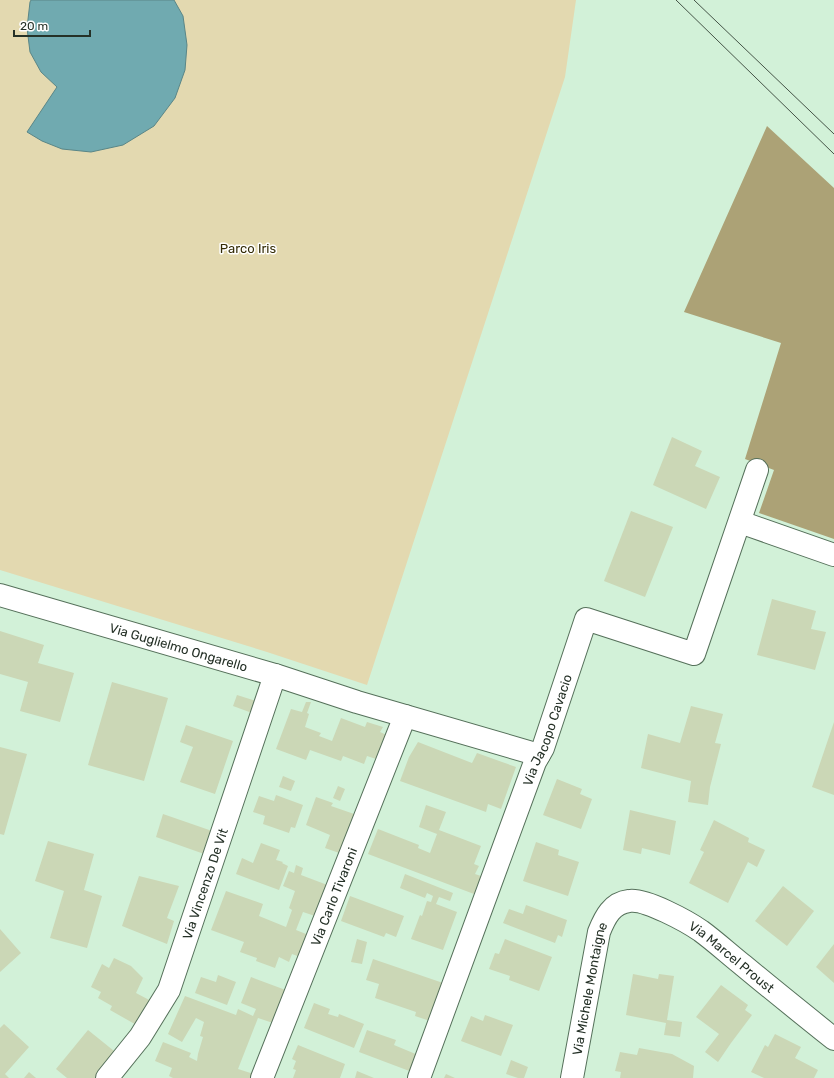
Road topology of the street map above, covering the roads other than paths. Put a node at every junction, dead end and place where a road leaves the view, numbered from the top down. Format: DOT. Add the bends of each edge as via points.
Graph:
graph roads {
  1 [pos="757,470"];
  2 [pos="740,522"];
  3 [pos="834,555"];
  4 [pos="0,595"];
  5 [pos="275,675"];
  6 [pos="405,716"];
  7 [pos="539,755"];
  8 [pos="617,905"];
  9 [pos="834,1040"];
  10 [pos="107,1078"];
  11 [pos="262,1078"];
  12 [pos="419,1078"];
  13 [pos="572,1078"];
  1 -- 2 [label="street, Via Jacopo Cavacio"];
  2 -- 3 [label="street"];
  2 -- 7 [label="street, Via Jacopo Cavacio" via="694,654 586,619"];
  4 -- 5 [label="street, Via Guglielmo Ongarello"];
  5 -- 6 [label="street, Via Guglielmo Ongarello"];
  5 -- 10 [label="street, Via Vincenzo De Vit" via="169,990 140,1037"];
  6 -- 7 [label="street, Via Guglielmo Ongarello"];
  6 -- 11 [label="street, Via Carlo Tivaroni"];
  7 -- 12 [label="street, Via Jacopo Cavacio"];
  8 -- 9 [label="street, Via Marcel Proust" via="630,900 643,902 701,931"];
  8 -- 13 [label="street, Via Michele Montaigne" via="604,919 599,932"];
}
